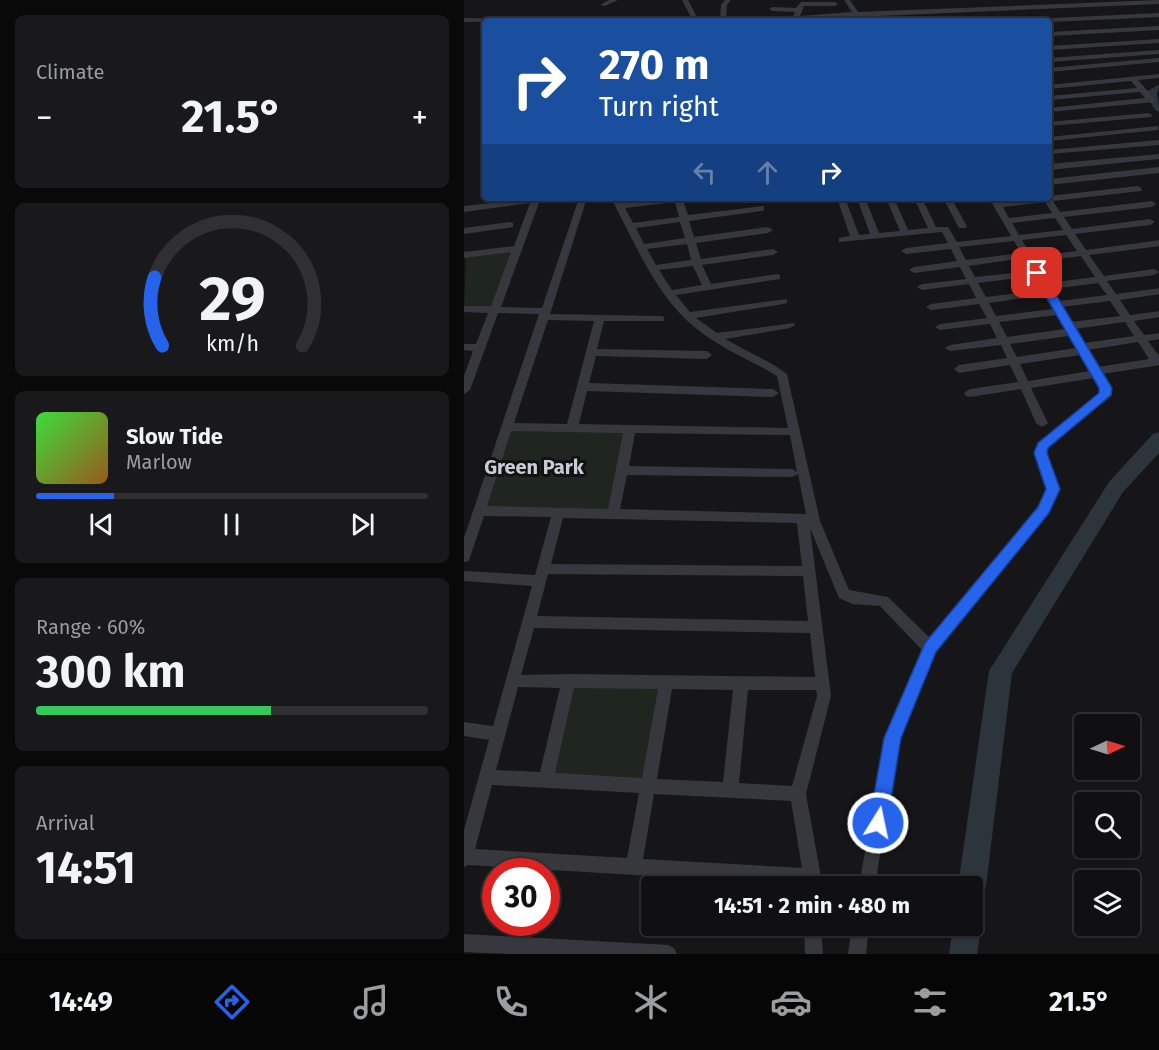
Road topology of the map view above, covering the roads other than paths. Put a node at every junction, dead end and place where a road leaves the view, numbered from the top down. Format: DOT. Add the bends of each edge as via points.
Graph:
graph roads {
  1 [pos="614,0"];
  2 [pos="685,0"];
  3 [pos="728,0"];
  4 [pos="846,0"];
  5 [pos="939,0"];
  6 [pos="1141,2"];
  7 [pos="1160,2"];
  8 [pos="603,4"];
  9 [pos="835,4"];
  10 [pos="1113,4"];
  11 [pos="1020,8"];
  12 [pos="772,9"];
  13 [pos="946,11"];
  14 [pos="932,12"];
  15 [pos="904,13"];
  16 [pos="796,14"];
  17 [pos="1160,15"];
  18 [pos="861,16"];
  19 [pos="1122,16"];
  20 [pos="694,18"];
  21 [pos="723,18"];
  22 [pos="777,18"];
  23 [pos="908,18"];
  24 [pos="935,18"];
  25 [pos="1025,18"];
  26 [pos="464,20"];
  27 [pos="482,20"];
  28 [pos="1052,20"];
  29 [pos="1160,28"];
  30 [pos="1131,30"];
  31 [pos="1052,34"];
  32 [pos="1160,41"];
  33 [pos="1140,42"];
  34 [pos="1052,48"];
  35 [pos="1148,52"];
  36 [pos="1160,52"];
  37 [pos="1052,60"];
  38 [pos="1158,63"];
  39 [pos="1052,68"];
  40 [pos="1052,70"];
  41 [pos="1160,76"];
  42 [pos="1133,79"];
  43 [pos="1064,85"];
  44 [pos="1052,87"];
  45 [pos="1142,90"];
  46 [pos="1073,96"];
  47 [pos="1052,98"];
  48 [pos="1082,107"];
  49 [pos="1052,110"];
  50 [pos="1148,115"];
  51 [pos="1093,120"];
  52 [pos="1072,122"];
  53 [pos="1052,124"];
  54 [pos="1158,128"];
  55 [pos="1081,136"];
  56 [pos="1052,139"];
  57 [pos="1160,142"];
  58 [pos="1090,149"];
  59 [pos="1052,152"];
  60 [pos="1160,156"];
  61 [pos="1099,162"];
  62 [pos="1052,167"];
  63 [pos="1160,170"];
  64 [pos="1110,176"];
  65 [pos="1052,182"];
  66 [pos="1138,189"];
  67 [pos="1052,198"];
  68 [pos="482,200"];
  69 [pos="528,201"];
  70 [pos="536,201"];
  71 [pos="582,201"];
  72 [pos="634,201"];
  73 [pos="681,201"];
  74 [pos="842,201"];
  75 [pos="862,201"];
  76 [pos="891,201"];
  77 [pos="919,201"];
  78 [pos="949,201"];
  79 [pos="995,201"];
  80 [pos="1048,201"];
  81 [pos="464,202"];
  82 [pos="618,202"];
  83 [pos="1152,204"];
  84 [pos="761,208"];
  85 [pos="464,209"];
  86 [pos="1056,215"];
  87 [pos="685,219"];
  88 [pos="1007,221"];
  89 [pos="1150,222"];
  90 [pos="510,225"];
  91 [pos="631,226"];
  92 [pos="962,226"];
  93 [pos="768,230"];
  94 [pos="933,230"];
  95 [pos="464,231"];
  96 [pos="1068,232"];
  97 [pos="905,233"];
  98 [pos="875,237"];
  99 [pos="1017,238"];
  100 [pos="856,239"];
  101 [pos="690,240"];
  102 [pos="842,240"];
  103 [pos="1160,243"];
  104 [pos="953,246"];
  105 [pos="643,247"];
  106 [pos="516,249"];
  107 [pos="906,251"];
  108 [pos="773,252"];
  109 [pos="1082,252"];
  110 [pos="464,255"];
  111 [pos="1028,257"];
  112 [pos="697,263"];
  113 [pos="961,263"];
  114 [pos="656,268"];
  115 [pos="914,270"];
  116 [pos="1154,272"];
  117 [pos="1037,273"];
  118 [pos="777,277"];
  119 [pos="1101,279"];
  120 [pos="972,280"];
  121 [pos="708,287"];
  122 [pos="922,287"];
  123 [pos="1047,289"];
  124 [pos="1160,291"];
  125 [pos="670,293"];
  126 [pos="1114,297"];
  127 [pos="982,300"];
  128 [pos="783,301"];
  129 [pos="931,307"];
  130 [pos="1058,308"];
  131 [pos="464,309"];
  132 [pos="495,310"];
  133 [pos="544,314"];
  134 [pos="1160,314"];
  135 [pos="689,316"];
  136 [pos="600,318"];
  137 [pos="1128,318"];
  138 [pos="660,319"];
  139 [pos="992,320"];
  140 [pos="790,325"];
  141 [pos="940,327"];
  142 [pos="1070,329"];
  143 [pos="1160,336"];
  144 [pos="715,337"];
  145 [pos="1141,338"];
  146 [pos="1004,341"];
  147 [pos="464,347"];
  148 [pos="481,348"];
  149 [pos="950,348"];
  150 [pos="1082,349"];
  151 [pos="591,352"];
  152 [pos="707,355"];
  153 [pos="1158,361"];
  154 [pos="1012,362"];
  155 [pos="959,369"];
  156 [pos="1096,372"];
  157 [pos="465,384"];
  158 [pos="1023,385"];
  159 [pos="582,387"];
  160 [pos="773,393"];
  161 [pos="970,393"];
  162 [pos="1042,423"];
  163 [pos="507,427"];
  164 [pos="572,428"];
  165 [pos="630,429"];
  166 [pos="785,432"];
  167 [pos="622,470"];
  168 [pos="792,473"];
  169 [pos="479,511"];
  170 [pos="558,514"];
  171 [pos="613,514"];
  172 [pos="464,557"];
  173 [pos="809,571"];
  174 [pos="542,575"];
  175 [pos="464,576"];
  176 [pos="529,622"];
  177 [pos="816,627"];
  178 [pos="930,648"];
  179 [pos="569,680"];
  180 [pos="513,681"];
  181 [pos="666,683"];
  182 [pos="741,684"];
  183 [pos="823,684"];
  184 [pos="464,729"];
  185 [pos="498,734"];
  186 [pos="486,777"];
  187 [pos="546,780"];
  188 [pos="650,784"];
  189 [pos="730,791"];
  190 [pos="798,794"];
  191 [pos="464,857"];
  192 [pos="634,866"];
  193 [pos="746,876"];
  194 [pos="812,876"];
  195 [pos="869,876"];
  196 [pos="813,936"];
  197 [pos="860,936"];
  198 [pos="464,943"];
  199 [pos="668,954"];
  200 [pos="814,954"];
  201 [pos="857,954"];
  1 -- 8 [label="street"];
  2 -- 20 [label="street"];
  3 -- 21 [label="street"];
  4 -- 18 [label="street"];
  5 -- 13 [label="street"];
  6 -- 7 [label="street"];
  6 -- 10 [label="street"];
  9 -- 16 [label="street" via="802,3"];
  10 -- 11 [label="street"];
  10 -- 19 [label="street"];
  11 -- 13 [label="street"];
  11 -- 25 [label="street"];
  12 -- 16 [label="street"];
  13 -- 14 [label="street"];
  14 -- 15 [label="street"];
  14 -- 24 [label="street"];
  15 -- 18 [label="street"];
  15 -- 23 [label="street"];
  16 -- 18 [label="street"];
  16 -- 22 [label="street"];
  17 -- 19 [label="street"];
  19 -- 28 [label="street"];
  19 -- 30 [label="street"];
  26 -- 27 [label="street"];
  29 -- 30 [label="street"];
  30 -- 31 [label="street"];
  30 -- 33 [label="street"];
  32 -- 33 [label="street"];
  33 -- 34 [label="street"];
  33 -- 35 [label="street"];
  35 -- 36 [label="street"];
  35 -- 37 [label="street"];
  35 -- 38 [label="street"];
  38 -- 39 [label="street"];
  40 -- 43 [label="street"];
  41 -- 42 [label="street"];
  42 -- 43 [label="street"];
  42 -- 45 [label="street"];
  43 -- 44 [label="street"];
  43 -- 46 [label="street"];
  45 -- 46 [label="street"];
  45 -- 48 [label="street" via="1151,100"];
  46 -- 47 [label="street"];
  46 -- 48 [label="street"];
  48 -- 49 [label="street"];
  48 -- 51 [label="street"];
  50 -- 51 [label="street"];
  51 -- 52 [label="street"];
  52 -- 53 [label="street"];
  52 -- 55 [label="street"];
  54 -- 55 [label="street"];
  55 -- 56 [label="street"];
  55 -- 58 [label="street"];
  57 -- 58 [label="street"];
  58 -- 59 [label="street"];
  58 -- 61 [label="street"];
  60 -- 61 [label="street"];
  61 -- 62 [label="street"];
  61 -- 64 [label="street"];
  63 -- 64 [label="street"];
  64 -- 65 [label="street"];
  66 -- 67 [label="street"];
  68 -- 81 [label="street"];
  69 -- 85 [label="street"];
  70 -- 106 [label="street"];
  71 -- 133 [label="street"];
  72 -- 82 [label="street"];
  73 -- 87 [label="street"];
  74 -- 100 [label="street"];
  75 -- 98 [label="street"];
  76 -- 97 [label="street"];
  77 -- 94 [label="street"];
  78 -- 92 [label="street"];
  79 -- 88 [label="street"];
  80 -- 86 [label="street"];
  82 -- 91 [label="street"];
  83 -- 86 [label="street"];
  84 -- 87 [label="street"];
  86 -- 88 [label="street"];
  86 -- 96 [label="street"];
  87 -- 91 [label="street"];
  87 -- 101 [label="street"];
  88 -- 99 [label="street"];
  89 -- 96 [label="street"];
  90 -- 95 [label="street"];
  91 -- 105 [label="street"];
  93 -- 101 [label="street"];
  94 -- 97 [label="street"];
  94 -- 104 [label="street" via="945,229"];
  96 -- 99 [label="street"];
  96 -- 109 [label="street"];
  97 -- 98 [label="street"];
  98 -- 100 [label="street"];
  99 -- 104 [label="street"];
  99 -- 111 [label="street"];
  100 -- 102 [label="street"];
  101 -- 105 [label="street"];
  101 -- 112 [label="street"];
  103 -- 109 [label="street"];
  104 -- 107 [label="street"];
  104 -- 113 [label="street"];
  105 -- 114 [label="street"];
  106 -- 110 [label="street"];
  106 -- 132 [label="street"];
  108 -- 112 [label="street"];
  109 -- 111 [label="street"];
  109 -- 119 [label="street"];
  111 -- 113 [label="street"];
  111 -- 117 [label="street"];
  112 -- 114 [label="street"];
  112 -- 121 [label="street"];
  113 -- 115 [label="street"];
  113 -- 120 [label="street"];
  114 -- 125 [label="street"];
  116 -- 119 [label="street"];
  117 -- 120 [label="street"];
  117 -- 123 [label="street"];
  118 -- 121 [label="street"];
  119 -- 123 [label="street"];
  119 -- 126 [label="street"];
  120 -- 122 [label="street"];
  120 -- 127 [label="street"];
  121 -- 125 [label="street"];
  123 -- 127 [label="street"];
  123 -- 130 [label="street"];
  124 -- 126 [label="street"];
  125 -- 135 [label="street"];
  126 -- 130 [label="street"];
  126 -- 137 [label="street"];
  127 -- 129 [label="street"];
  127 -- 139 [label="street"];
  128 -- 135 [label="street"];
  130 -- 139 [label="street"];
  130 -- 142 [label="street"];
  131 -- 132 [label="street"];
  132 -- 133 [label="street"];
  132 -- 148 [label="street"];
  133 -- 136 [label="street"];
  133 -- 163 [label="street"];
  134 -- 137 [label="street"];
  135 -- 144 [label="street"];
  136 -- 138 [label="street"];
  136 -- 151 [label="street"];
  137 -- 142 [label="street"];
  137 -- 145 [label="street"];
  139 -- 141 [label="street"];
  139 -- 146 [label="street"];
  140 -- 144 [label="street"];
  142 -- 146 [label="street"];
  142 -- 150 [label="street"];
  143 -- 145 [label="street"];
  144 -- 178 [label="street" via="782,374 814,521 844,594 883,601"];
  145 -- 150 [label="street"];
  145 -- 153 [label="street"];
  146 -- 149 [label="street"];
  146 -- 154 [label="street"];
  147 -- 148 [label="street"];
  148 -- 157 [label="street"];
  150 -- 154 [label="street"];
  150 -- 156 [label="street"];
  151 -- 152 [label="street"];
  151 -- 159 [label="street"];
  153 -- 156 [label="street"];
  154 -- 155 [label="street"];
  154 -- 158 [label="street"];
  156 -- 158 [label="street"];
  156 -- 178 [label="street" via="1105,395 1042,446 1053,489 1044,510"];
  158 -- 161 [label="street"];
  158 -- 162 [label="street"];
  159 -- 160 [label="street"];
  159 -- 164 [label="street"];
  163 -- 164 [label="street"];
  163 -- 169 [label="street"];
  164 -- 165 [label="street"];
  165 -- 166 [label="street"];
  165 -- 167 [label="street"];
  167 -- 168 [label="street"];
  167 -- 171 [label="street"];
  169 -- 170 [label="street"];
  169 -- 172 [label="street"];
  170 -- 171 [label="street"];
  170 -- 174 [label="street"];
  171 -- 173 [label="street" via="803,518"];
  173 -- 174 [label="street"];
  173 -- 177 [label="street"];
  174 -- 175 [label="street"];
  174 -- 176 [label="street"];
  176 -- 177 [label="street"];
  176 -- 180 [label="street"];
  177 -- 183 [label="street"];
  178 -- 195 [label="street" via="892,738"];
  179 -- 180 [label="street"];
  179 -- 181 [label="street"];
  179 -- 187 [label="street"];
  180 -- 185 [label="street"];
  181 -- 182 [label="street"];
  181 -- 188 [label="street"];
  182 -- 183 [label="street"];
  182 -- 189 [label="street"];
  183 -- 190 [label="street" via="824,696"];
  184 -- 185 [label="street"];
  185 -- 186 [label="street"];
  186 -- 187 [label="street"];
  186 -- 191 [label="street"];
  187 -- 188 [label="street"];
  188 -- 189 [label="street"];
  188 -- 192 [label="street"];
  189 -- 190 [label="street"];
  190 -- 194 [label="street"];
  191 -- 192 [label="street"];
  192 -- 193 [label="street"];
  196 -- 200 [label="street"];
  197 -- 201 [label="street"];
  198 -- 199 [label="street"];
}
